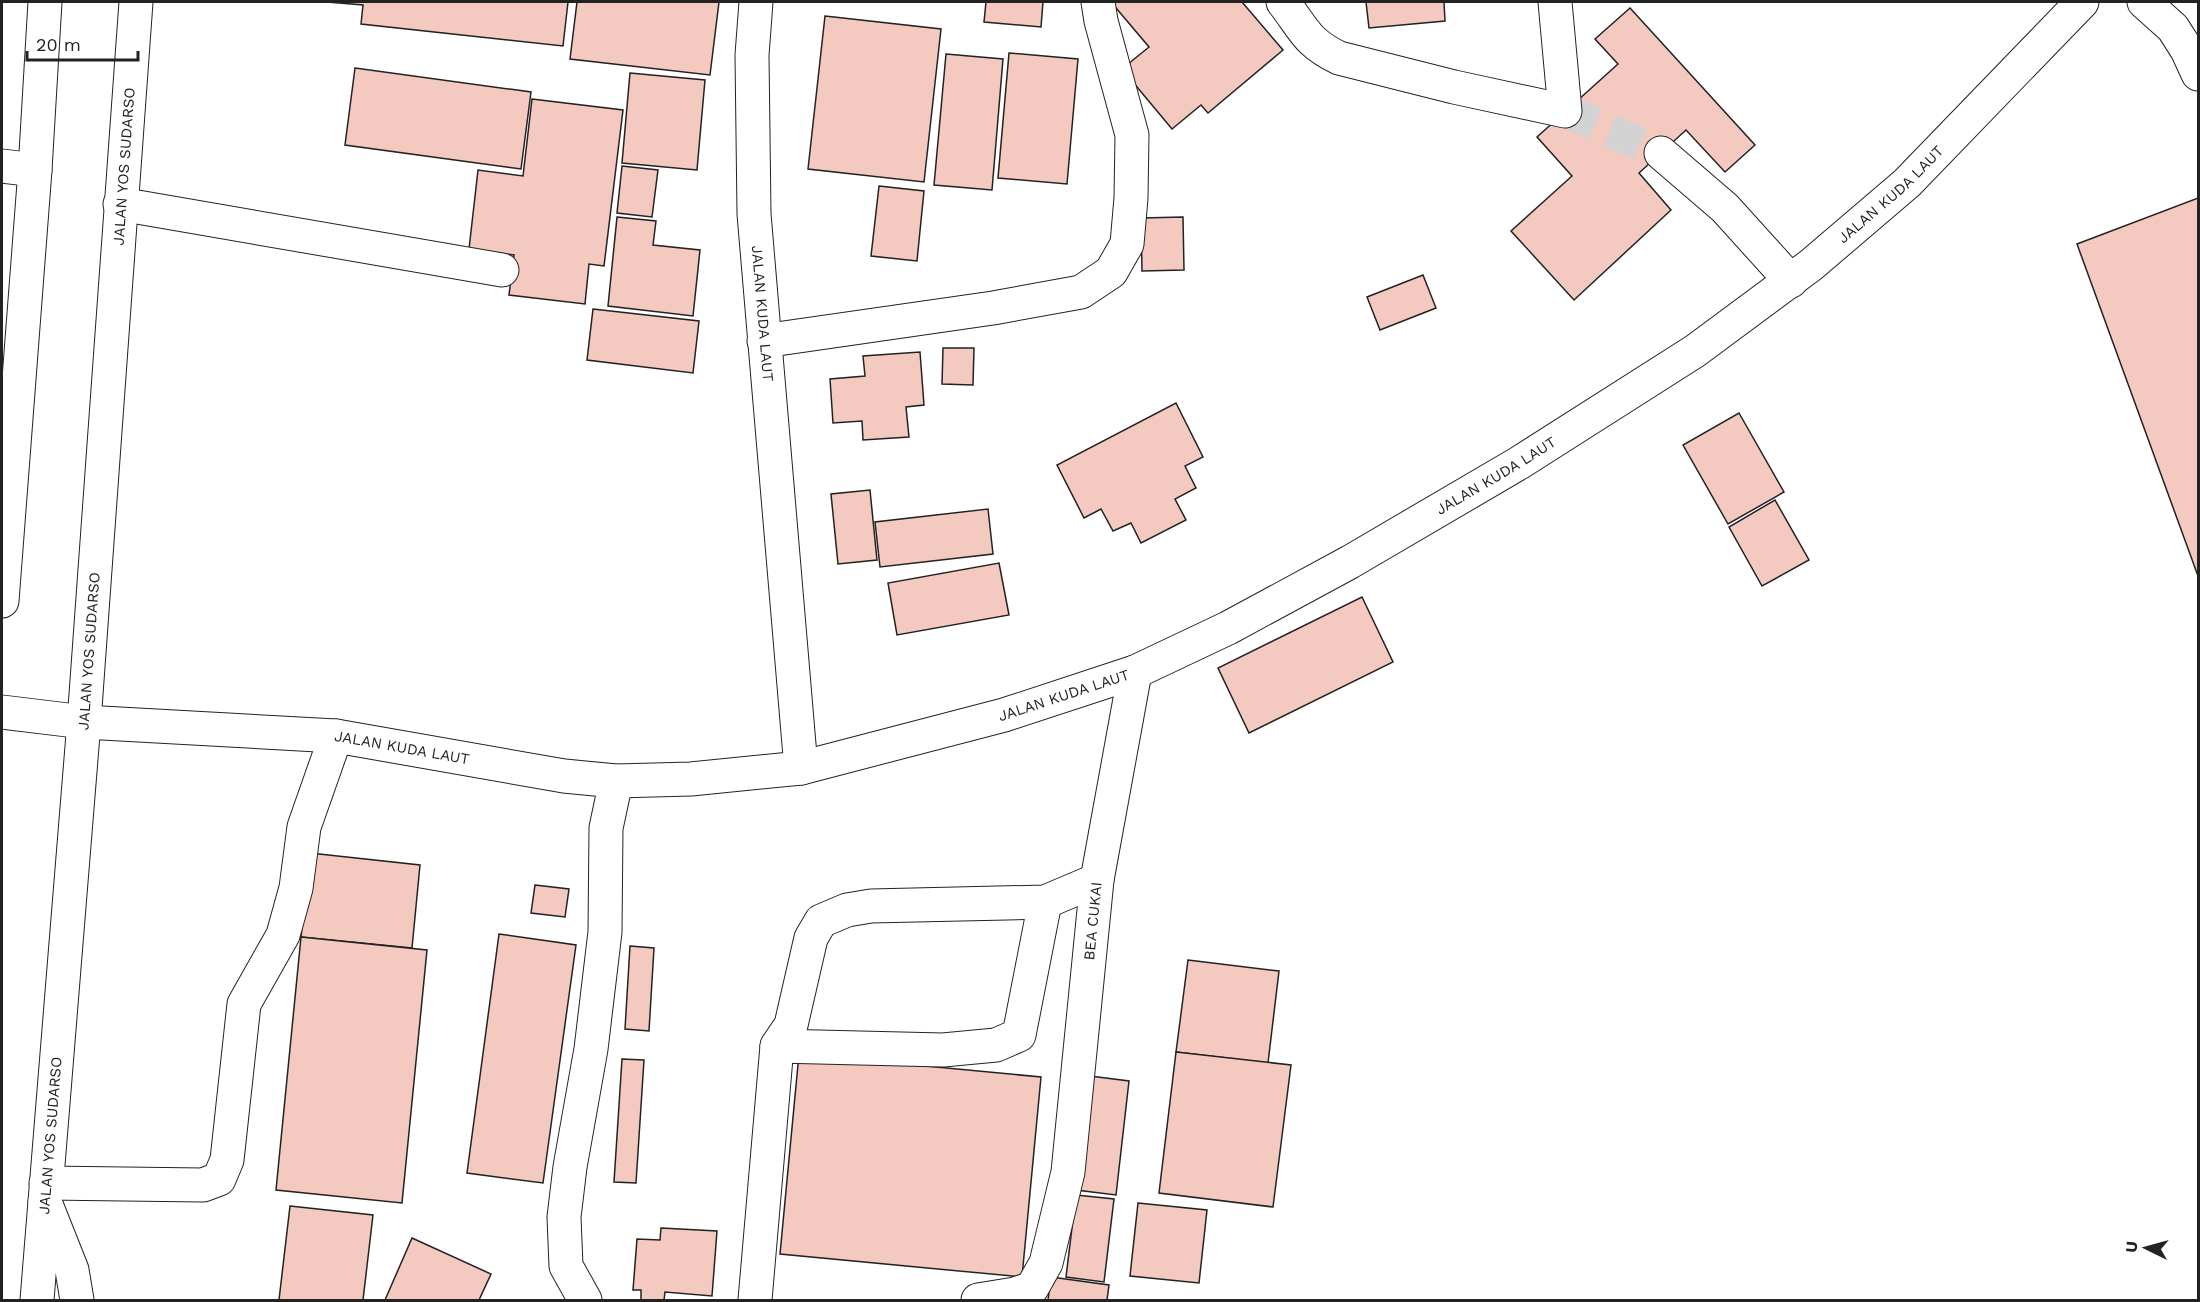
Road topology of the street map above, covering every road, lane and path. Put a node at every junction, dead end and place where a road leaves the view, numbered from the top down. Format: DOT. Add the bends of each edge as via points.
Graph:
graph roads {
  1 [pos="45,2"];
  2 [pos="136,2"];
  3 [pos="756,2"];
  4 [pos="1098,2"];
  5 [pos="1283,2"];
  6 [pos="1555,2"];
  7 [pos="2082,2"];
  8 [pos="2144,2"];
  9 [pos="2199,74"];
  10 [pos="1662,153"];
  11 [pos="2,166"];
  12 [pos="35,170"];
  13 [pos="120,204"];
  14 [pos="502,270"];
  15 [pos="1791,281"];
  16 [pos="764,341"];
  17 [pos="2,601"];
  18 [pos="1135,672"];
  19 [pos="2,712"];
  20 [pos="84,722"];
  21 [pos="336,736"];
  22 [pos="801,768"];
  23 [pos="616,781"];
  24 [pos="1097,880"];
  25 [pos="1045,903"];
  26 [pos="777,1046"];
  27 [pos="46,1193"];
  28 [pos="37,1300"];
  29 [pos="77,1300"];
  30 [pos="585,1300"];
  31 [pos="755,1300"];
  32 [pos="978,1300"];
  1 -- 12 [label="main road"];
  2 -- 13 [label="main road, JALAN YOS SUDARSO"];
  3 -- 16 [label="main road, JALAN KUDA LAUT" via="752,55 754,214"];
  4 -- 16 [label="main road" via="1132,135 1127,244 1111,272 1082,292"];
  5 -- 6 [label="main road" via="1308,38 1339,58 1565,111"];
  7 -- 15 [label="main road, JALAN KUDA LAUT" via="1907,183"];
  8 -- 9 [label="main road" via="2173,28"];
  10 -- 15 [label="main road" via="1725,208"];
  11 -- 12 [label="main road"];
  12 -- 17 [label="main road"];
  13 -- 14 [label="main road"];
  13 -- 20 [label="main road, JALAN YOS SUDARSO"];
  15 -- 18 [label="main road, JALAN KUDA LAUT" via="1695,351 1519,464 1350,562"];
  16 -- 22 [label="main road, JALAN KUDA LAUT"];
  18 -- 22 [label="main road, JALAN KUDA LAUT" via="1004,715"];
  18 -- 24 [label="main road, BEA CUKAI"];
  19 -- 20 [label="main road, JALAN KUDA LAUT"];
  20 -- 21 [label="main road, JALAN KUDA LAUT"];
  20 -- 27 [label="main road, JALAN YOS SUDARSO"];
  21 -- 23 [label="main road, JALAN KUDA LAUT" via="564,776"];
  21 -- 27 [label="main road" via="304,827 296,888 283,935 244,1004 227,1160 219,1179 203,1185"];
  22 -- 23 [label="main road, JALAN KUDA LAUT" via="691,779"];
  23 -- 30 [label="main road" via="606,828 606,932 564,1217 566,1266"];
  24 -- 25 [label="main road"];
  24 -- 32 [label="main road, BEA CUKAI" via="1068,1172 1046,1263 1032,1288"];
  25 -- 26 [label="main road" via="871,906 847,910 821,921 811,938 791,1025"];
  25 -- 26 [label="main road" via="1019,1035 996,1045 942,1050"];
  26 -- 31 [label="main road"];
  27 -- 28 [label="main road, JALAN YOS SUDARSO"];
  27 -- 29 [label="main road" via="72,1270"];
}
